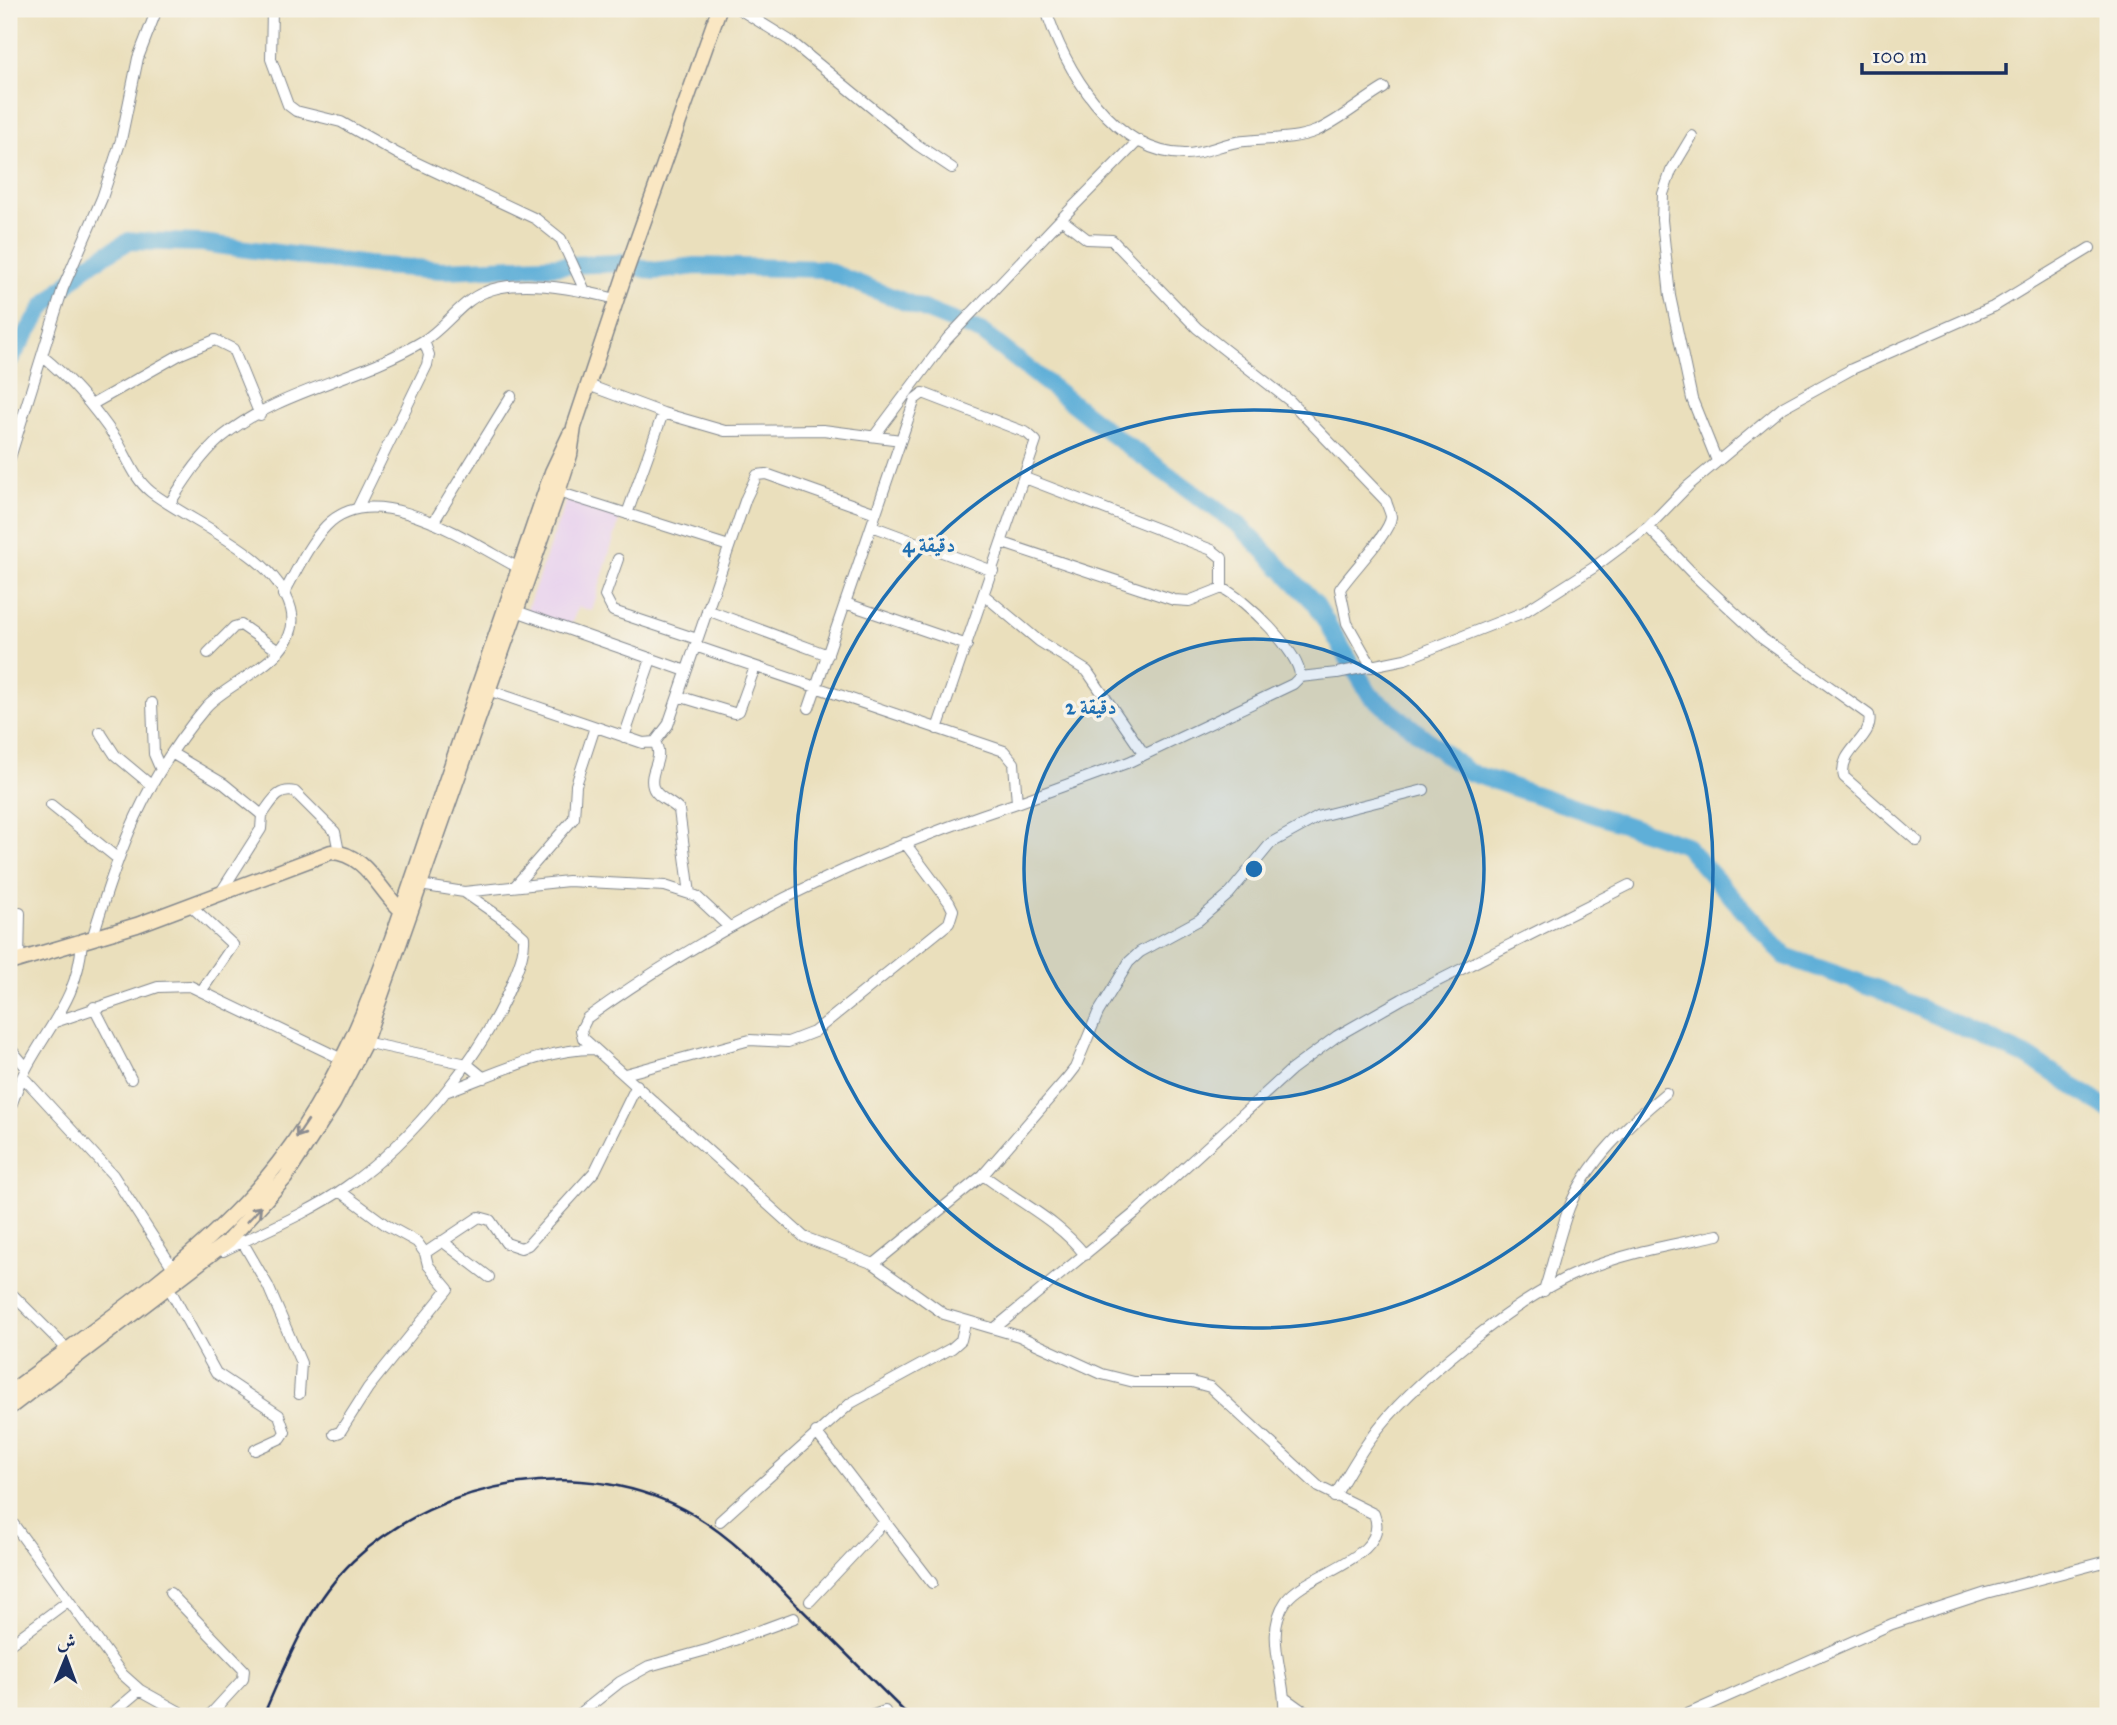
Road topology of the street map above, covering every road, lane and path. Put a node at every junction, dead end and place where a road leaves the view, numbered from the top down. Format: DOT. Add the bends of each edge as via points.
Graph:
graph roads {
  1 [pos="157,9"];
  2 [pos="272,9"];
  3 [pos="719,9"];
  4 [pos="738,9"];
  5 [pos="1046,9"];
  6 [pos="1384,88"];
  7 [pos="1692,136"];
  8 [pos="1139,140"];
  9 [pos="952,168"];
  10 [pos="1061,219"];
  11 [pos="2090,248"];
  12 [pos="585,291"];
  13 [pos="616,299"];
  14 [pos="424,341"];
  15 [pos="42,356"];
  16 [pos="588,385"];
  17 [pos="511,396"];
  18 [pos="91,405"];
  19 [pos="663,413"];
  20 [pos="260,415"];
  21 [pos="574,427"];
  22 [pos="876,435"];
  23 [pos="901,440"];
  24 [pos="9,461"];
  25 [pos="1717,461"];
  26 [pos="1025,478"];
  27 [pos="558,492"];
  28 [pos="170,503"];
  29 [pos="358,508"];
  30 [pos="876,513"];
  31 [pos="627,514"];
  32 [pos="433,523"];
  33 [pos="872,526"];
  34 [pos="1648,527"];
  35 [pos="1003,543"];
  36 [pos="729,546"];
  37 [pos="618,559"];
  38 [pos="519,568"];
  39 [pos="993,571"];
  40 [pos="1222,588"];
  41 [pos="283,595"];
  42 [pos="985,595"];
  43 [pos="845,603"];
  44 [pos="707,610"];
  45 [pos="516,611"];
  46 [pos="696,642"];
  47 [pos="967,645"];
  48 [pos="278,650"];
  49 [pos="208,653"];
  50 [pos="828,655"];
  51 [pos="651,659"];
  52 [pos="755,667"];
  53 [pos="1372,667"];
  54 [pos="686,671"];
  55 [pos="1300,677"];
  56 [pos="816,689"];
  57 [pos="488,690"];
  58 [pos="678,696"];
  59 [pos="152,703"];
  60 [pos="809,708"];
  61 [pos="595,727"];
  62 [pos="937,729"];
  63 [pos="100,732"];
  64 [pos="624,737"];
  65 [pos="655,742"];
  66 [pos="173,754"];
  67 [pos="1144,754"];
  68 [pos="161,770"];
  69 [pos="151,785"];
  70 [pos="1424,790"];
  71 [pos="1017,803"];
  72 [pos="51,805"];
  73 [pos="262,815"];
  74 [pos="1917,841"];
  75 [pos="905,843"];
  76 [pos="339,852"];
  77 [pos="117,858"];
  78 [pos="382,884"];
  79 [pos="1629,885"];
  80 [pos="515,886"];
  81 [pos="416,888"];
  82 [pos="221,892"];
  83 [pos="464,892"];
  84 [pos="691,894"];
  85 [pos="190,905"];
  86 [pos="405,912"];
  87 [pos="20,913"];
  88 [pos="728,926"];
  89 [pos="87,940"];
  90 [pos="14,961"];
  91 [pos="202,990"];
  92 [pos="94,1007"];
  93 [pos="55,1022"];
  94 [pos="359,1041"];
  95 [pos="9,1047"];
  96 [pos="594,1049"];
  97 [pos="344,1060"];
  98 [pos="467,1064"];
  99 [pos="24,1072"];
  100 [pos="625,1074"];
  101 [pos="484,1078"];
  102 [pos="131,1079"];
  103 [pos="637,1085"];
  104 [pos="445,1092"];
  105 [pos="1666,1093"];
  106 [pos="9,1111"];
  107 [pos="983,1175"];
  108 [pos="340,1191"];
  109 [pos="1718,1235"];
  110 [pos="242,1241"];
  111 [pos="442,1241"];
  112 [pos="425,1253"];
  113 [pos="1085,1255"];
  114 [pos="207,1259"];
  115 [pos="874,1264"];
  116 [pos="173,1268"];
  117 [pos="489,1277"];
  118 [pos="168,1286"];
  119 [pos="9,1291"];
  120 [pos="1544,1291"];
  121 [pos="965,1322"];
  122 [pos="995,1328"];
  123 [pos="71,1354"];
  124 [pos="9,1393"];
  125 [pos="299,1394"];
  126 [pos="9,1408"];
  127 [pos="816,1432"];
  128 [pos="334,1434"];
  129 [pos="255,1450"];
  130 [pos="1334,1497"];
  131 [pos="10,1521"];
  132 [pos="720,1521"];
  133 [pos="885,1521"];
  134 [pos="2108,1561"];
  135 [pos="932,1583"];
  136 [pos="170,1593"];
  137 [pos="68,1601"];
  138 [pos="810,1601"];
  139 [pos="794,1618"];
  140 [pos="9,1645"];
  141 [pos="140,1690"];
  142 [pos="1286,1699"];
  143 [pos="885,1712"];
  144 [pos="109,1716"];
  145 [pos="187,1716"];
  146 [pos="209,1716"];
  147 [pos="577,1716"];
  148 [pos="871,1716"];
  149 [pos="1284,1716"];
  150 [pos="1319,1716"];
  151 [pos="1683,1716"];
  1 -- 15 [label="street" via="144,37 110,175 63,288"];
  2 -- 12 [label="street" via="271,60 288,105 341,122 536,219 561,239"];
  3 -- 13 [label="main road"];
  4 -- 9 [label="street" via="789,40"];
  5 -- 8 [label="street" via="1057,43 1083,91"];
  6 -- 8 [label="street" via="1303,135 1238,142 1186,154 1159,150"];
  7 -- 25 [label="street" via="1671,171 1663,194 1662,220 1670,296 1692,399"];
  8 -- 10 [label="street"];
  10 -- 22 [label="street" via="947,339"];
  10 -- 53 [label="street" via="1087,239 1112,240 1197,328 1290,401 1386,501 1391,516 1384,536 1339,589 1347,623"];
  11 -- 25 [label="street" via="1993,307 1852,369 1783,407"];
  12 -- 13 [label="street"];
  12 -- 14 [label="street" via="506,287 485,292"];
  13 -- 16 [label="main road"];
  14 -- 20 [label="street"];
  14 -- 29 [label="street" via="427,365"];
  15 -- 18 [label="street" via="75,384"];
  15 -- 24 [label="street"];
  16 -- 19 [label="street"];
  16 -- 21 [label="main road"];
  17 -- 32 [label="street"];
  18 -- 20 [label="street" via="215,340 233,349"];
  18 -- 28 [label="street" via="139,480"];
  19 -- 22 [label="street" via="736,432 823,430"];
  19 -- 31 [label="street"];
  20 -- 28 [label="street" via="223,436 198,460"];
  21 -- 27 [label="main road"];
  21 -- 38 [label="main road" via="560,450"];
  22 -- 23 [label="street"];
  23 -- 26 [label="street" via="916,397 926,394 1033,436"];
  23 -- 30 [label="street"];
  25 -- 34 [label="street"];
  26 -- 35 [label="street"];
  26 -- 40 [label="street" via="1212,550 1222,558"];
  27 -- 31 [label="street"];
  27 -- 45 [label="main road"];
  28 -- 41 [label="street" via="266,569"];
  29 -- 32 [label="street" via="403,511"];
  29 -- 41 [label="street" via="327,525"];
  30 -- 33 [label="street"];
  30 -- 36 [label="street" via="761,474 754,478"];
  31 -- 36 [label="street"];
  32 -- 38 [label="street"];
  33 -- 39 [label="street"];
  33 -- 43 [label="street"];
  34 -- 53 [label="street" via="1524,612"];
  34 -- 74 [label="street" via="1763,639 1869,715 1869,727 1844,761 1843,777"];
  35 -- 39 [label="street"];
  35 -- 40 [label="street" via="1174,600 1189,601"];
  36 -- 44 [label="street"];
  37 -- 46 [label="street" via="605,596 613,611"];
  38 -- 81 [label="main road"];
  39 -- 42 [label="street"];
  40 -- 55 [label="street" via="1248,606 1296,657"];
  41 -- 48 [label="street" via="292,621"];
  42 -- 47 [label="street"];
  42 -- 67 [label="street" via="1039,641 1087,671"];
  43 -- 47 [label="street"];
  43 -- 50 [label="street"];
  44 -- 46 [label="street"];
  44 -- 50 [label="street"];
  45 -- 51 [label="street"];
  45 -- 57 [label="main road"];
  46 -- 52 [label="street"];
  46 -- 54 [label="street"];
  47 -- 62 [label="street"];
  48 -- 49 [label="street" via="241,625"];
  48 -- 66 [label="street" via="256,673 211,702"];
  50 -- 56 [label="street"];
  51 -- 54 [label="street"];
  51 -- 64 [label="street"];
  52 -- 56 [label="street"];
  52 -- 58 [label="street" via="739,711 734,713"];
  53 -- 55 [label="street"];
  54 -- 58 [label="street"];
  55 -- 67 [label="street"];
  56 -- 60 [label="street"];
  56 -- 62 [label="street"];
  57 -- 61 [label="street"];
  57 -- 81 [label="main road"];
  58 -- 65 [label="street" via="664,734"];
  59 -- 68 [label="street" via="154,754"];
  61 -- 64 [label="street"];
  61 -- 80 [label="street" via="576,785 574,818"];
  62 -- 71 [label="street" via="1009,755 1016,772"];
  63 -- 69 [label="street" via="115,755"];
  64 -- 65 [label="street" via="643,744"];
  65 -- 84 [label="street" via="660,758 653,786 679,810"];
  66 -- 68 [label="street"];
  66 -- 73 [label="street" via="224,784"];
  67 -- 71 [label="street"];
  68 -- 69 [label="street"];
  69 -- 77 [label="street"];
  70 -- 107 [label="street" via="1337,810 1295,827 1271,843 1229,894 1199,920 1129,962 1088,1033 1074,1068"];
  71 -- 75 [label="street"];
  72 -- 77 [label="street"];
  73 -- 76 [label="street" via="277,795 295,792 335,832"];
  73 -- 82 [label="street" via="261,829"];
  75 -- 88 [label="street"];
  75 -- 100 [label="street" via="949,902 953,910 949,923 799,1040 750,1040"];
  76 -- 78 [label="main road"];
  76 -- 82 [label="main road" via="318,855"];
  77 -- 89 [label="street"];
  78 -- 81 [label="main road"];
  78 -- 86 [label="main road"];
  79 -- 113 [label="street" via="1337,1035 1291,1070"];
  80 -- 83 [label="street"];
  80 -- 84 [label="street" via="608,881 665,886"];
  81 -- 83 [label="street"];
  81 -- 86 [label="main road"];
  82 -- 85 [label="main road"];
  83 -- 98 [label="street" via="520,932 524,944 495,1023"];
  84 -- 88 [label="street"];
  85 -- 89 [label="main road"];
  85 -- 91 [label="street" via="233,943"];
  86 -- 94 [label="main road"];
  87 -- 90 [label="street"];
  88 -- 96 [label="street" via="587,1017 581,1030"];
  89 -- 90 [label="main road"];
  89 -- 93 [label="street" via="76,982"];
  91 -- 92 [label="street" via="168,985"];
  91 -- 97 [label="street"];
  92 -- 93 [label="street"];
  92 -- 102 [label="street"];
  93 -- 99 [label="street"];
  94 -- 97 [label="main road"];
  94 -- 98 [label="street"];
  114 -- 94 [label="main road, one-way" via="285,1178 333,1104"];
  95 -- 99 [label="street"];
  96 -- 100 [label="street"];
  96 -- 101 [label="street" via="538,1058"];
  97 -- 116 [label="main road, one-way" via="274,1168 246,1202"];
  98 -- 101 [label="street"];
  98 -- 104 [label="street"];
  99 -- 106 [label="street"];
  99 -- 116 [label="street" via="113,1175"];
  100 -- 103 [label="street"];
  101 -- 104 [label="street"];
  103 -- 111 [label="street" via="595,1171 528,1245 521,1248 506,1243 484,1217"];
  103 -- 115 [label="street" via="804,1237"];
  104 -- 108 [label="street" via="372,1168"];
  105 -- 120 [label="street" via="1616,1139 1585,1178 1570,1206"];
  107 -- 113 [label="street" via="1060,1226"];
  107 -- 115 [label="street"];
  108 -- 110 [label="street"];
  108 -- 112 [label="street" via="417,1242"];
  109 -- 120 [label="street" via="1607,1262"];
  110 -- 114 [label="street"];
  110 -- 125 [label="street" via="268,1286 301,1363"];
  111 -- 112 [label="street"];
  111 -- 117 [label="street"];
  112 -- 128 [label="street" via="428,1265 448,1285 447,1293"];
  113 -- 122 [label="street"];
  114 -- 118 [label="main road"];
  115 -- 121 [label="street" via="924,1302"];
  116 -- 123 [label="main road"];
  118 -- 123 [label="main road"];
  118 -- 129 [label="street" via="216,1373 279,1415 284,1424 281,1438"];
  119 -- 123 [label="street"];
  120 -- 130 [label="street" via="1480,1334 1411,1393 1371,1437"];
  121 -- 122 [label="street"];
  121 -- 127 [label="street" via="961,1340 952,1348 864,1394"];
  122 -- 130 [label="street" via="1102,1374 1133,1382 1192,1382 1210,1387"];
  123 -- 124 [label="main road"];
  123 -- 126 [label="main road"];
  127 -- 132 [label="street"];
  127 -- 133 [label="street"];
  130 -- 142 [label="street" via="1374,1514 1377,1533 1354,1558 1318,1576 1285,1602 1276,1651"];
  131 -- 137 [label="street"];
  133 -- 135 [label="street"];
  133 -- 138 [label="street"];
  134 -- 151 [label="street" via="1892,1624"];
  136 -- 146 [label="street" via="244,1670 243,1679"];
  137 -- 140 [label="street"];
  137 -- 141 [label="street" via="122,1674"];
  139 -- 147 [label="street" via="649,1666"];
  141 -- 144 [label="street"];
  141 -- 145 [label="street"];
  142 -- 149 [label="street"];
  142 -- 150 [label="street"];
  143 -- 148 [label="street"];
}
